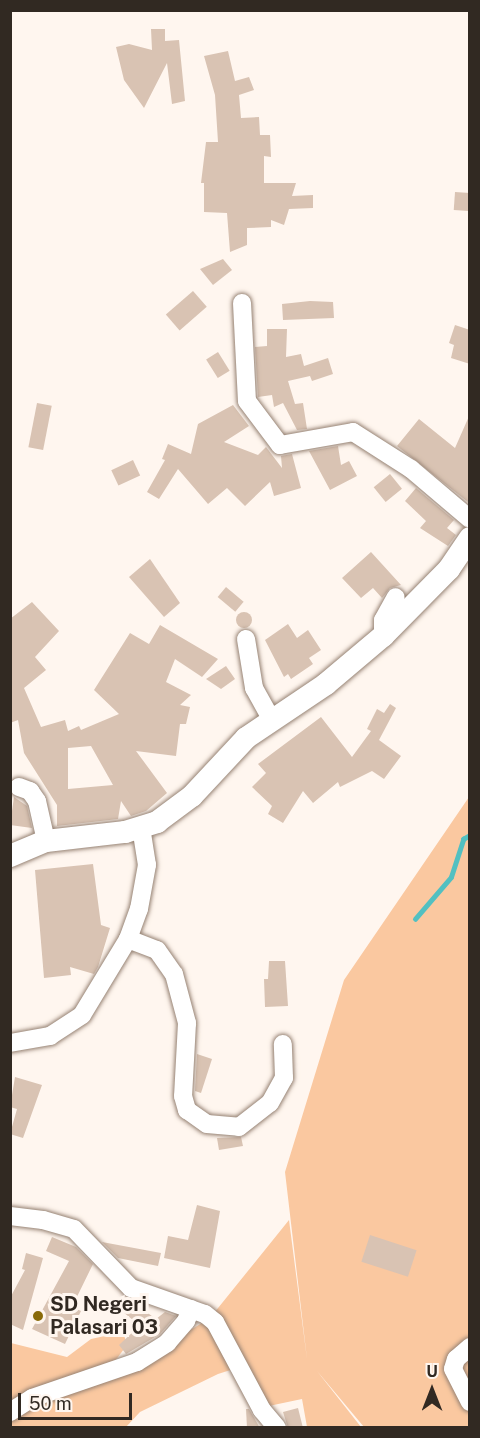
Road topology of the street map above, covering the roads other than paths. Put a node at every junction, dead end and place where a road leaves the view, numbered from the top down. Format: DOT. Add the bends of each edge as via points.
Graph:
graph roads {
  1 [pos="242,303"];
  2 [pos="470,519"];
  3 [pos="470,538"];
  4 [pos="396,597"];
  5 [pos="383,636"];
  6 [pos="246,639"];
  7 [pos="271,718"];
  8 [pos="19,788"];
  9 [pos="141,827"];
  10 [pos="46,841"];
  11 [pos="10,856"];
  12 [pos="128,939"];
  13 [pos="10,1043"];
  14 [pos="283,1044"];
  15 [pos="10,1216"];
  16 [pos="191,1309"];
  17 [pos="470,1347"];
  18 [pos="470,1402"];
  19 [pos="10,1412"];
  20 [pos="277,1428"];
  1 -- 2 [label="street" via="247,401 280,445 353,432 411,469"];
  3 -- 5 [label="main road" via="449,569"];
  4 -- 5 [label="street" via="383,620"];
  5 -- 7 [label="main road" via="326,684"];
  6 -- 7 [label="street" via="254,688"];
  7 -- 9 [label="main road" via="222,761 192,796 158,822"];
  8 -- 10 [label="street" via="30,792 37,801"];
  9 -- 10 [label="main road"];
  9 -- 12 [label="street" via="147,865 139,909"];
  10 -- 11 [label="main road"];
  12 -- 13 [label="street" via="82,1015 50,1036"];
  12 -- 14 [label="street" via="157,950 174,974 187,1023 183,1096 187,1110 207,1124 239,1127 270,1103 284,1078"];
  15 -- 16 [label="street" via="36,1218 74,1229 123,1283"];
  16 -- 19 [label="street" via="167,1343 137,1362 32,1398"];
  16 -- 20 [label="street" via="215,1322 262,1410"];
  17 -- 18 [label="street" via="456,1359 453,1369"];
}
